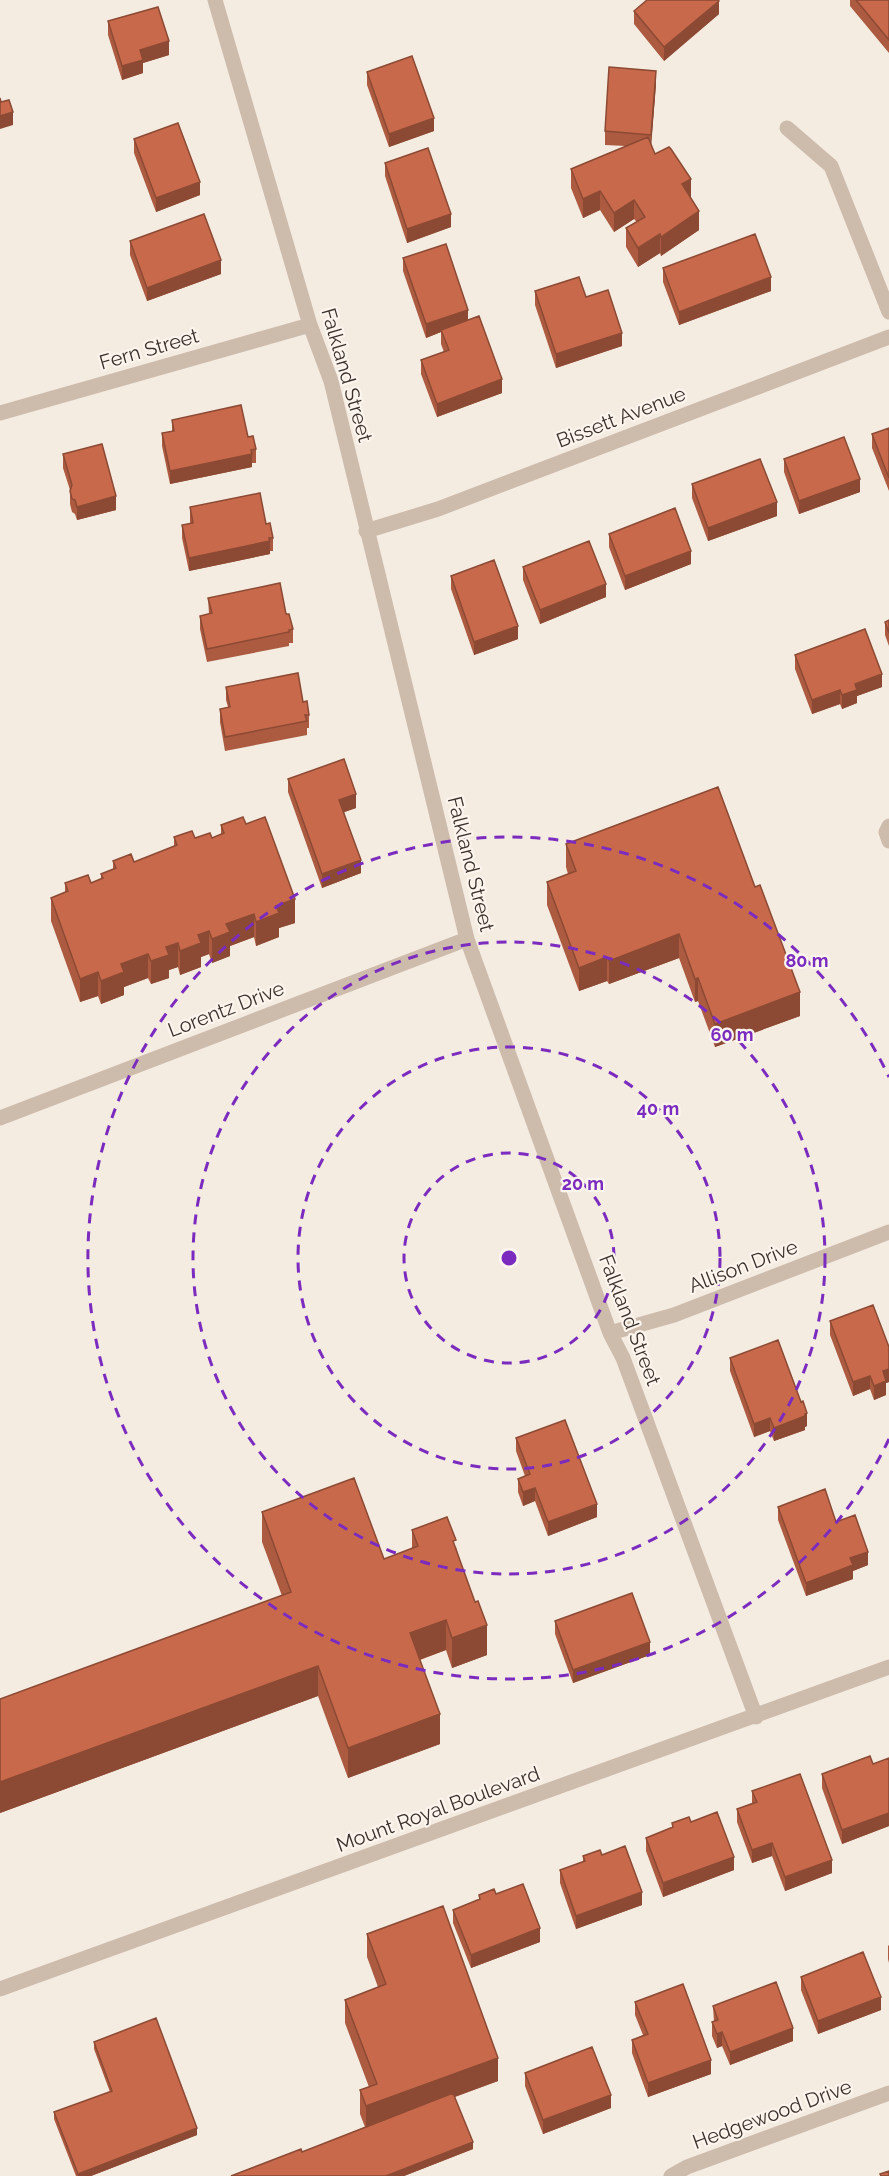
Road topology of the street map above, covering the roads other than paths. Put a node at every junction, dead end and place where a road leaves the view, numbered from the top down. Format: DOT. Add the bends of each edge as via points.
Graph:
graph roads {
  1 [pos="215,0"];
  2 [pos="787,128"];
  3 [pos="889,312"];
  4 [pos="310,325"];
  5 [pos="889,337"];
  6 [pos="0,413"];
  7 [pos="366,531"];
  8 [pos="889,826"];
  9 [pos="889,842"];
  10 [pos="467,939"];
  11 [pos="0,1118"];
  12 [pos="889,1232"];
  13 [pos="610,1333"];
  14 [pos="889,1667"];
  15 [pos="756,1717"];
  16 [pos="0,1989"];
  17 [pos="889,2093"];
  18 [pos="672,2176"];
  1 -- 4 [label="street, Falkland Street"];
  2 -- 3 [label="street" via="831,166"];
  4 -- 6 [label="street, Fern Street"];
  4 -- 7 [label="street, Falkland Street" via="331,381"];
  5 -- 7 [label="street, Bissett Avenue" via="438,509"];
  7 -- 10 [label="street, Falkland Street"];
  8 -- 9 [label="street"];
  10 -- 11 [label="street, Lorentz Drive"];
  10 -- 13 [label="street, Falkland Street"];
  12 -- 13 [label="street, Allison Drive" via="674,1315"];
  13 -- 15 [label="street, Falkland Street"];
  14 -- 15 [label="street, Mount Royal Boulevard"];
  15 -- 16 [label="street, Mount Royal Boulevard"];
  17 -- 18 [label="street, Hedgewood Drive" via="687,2167"];
}
